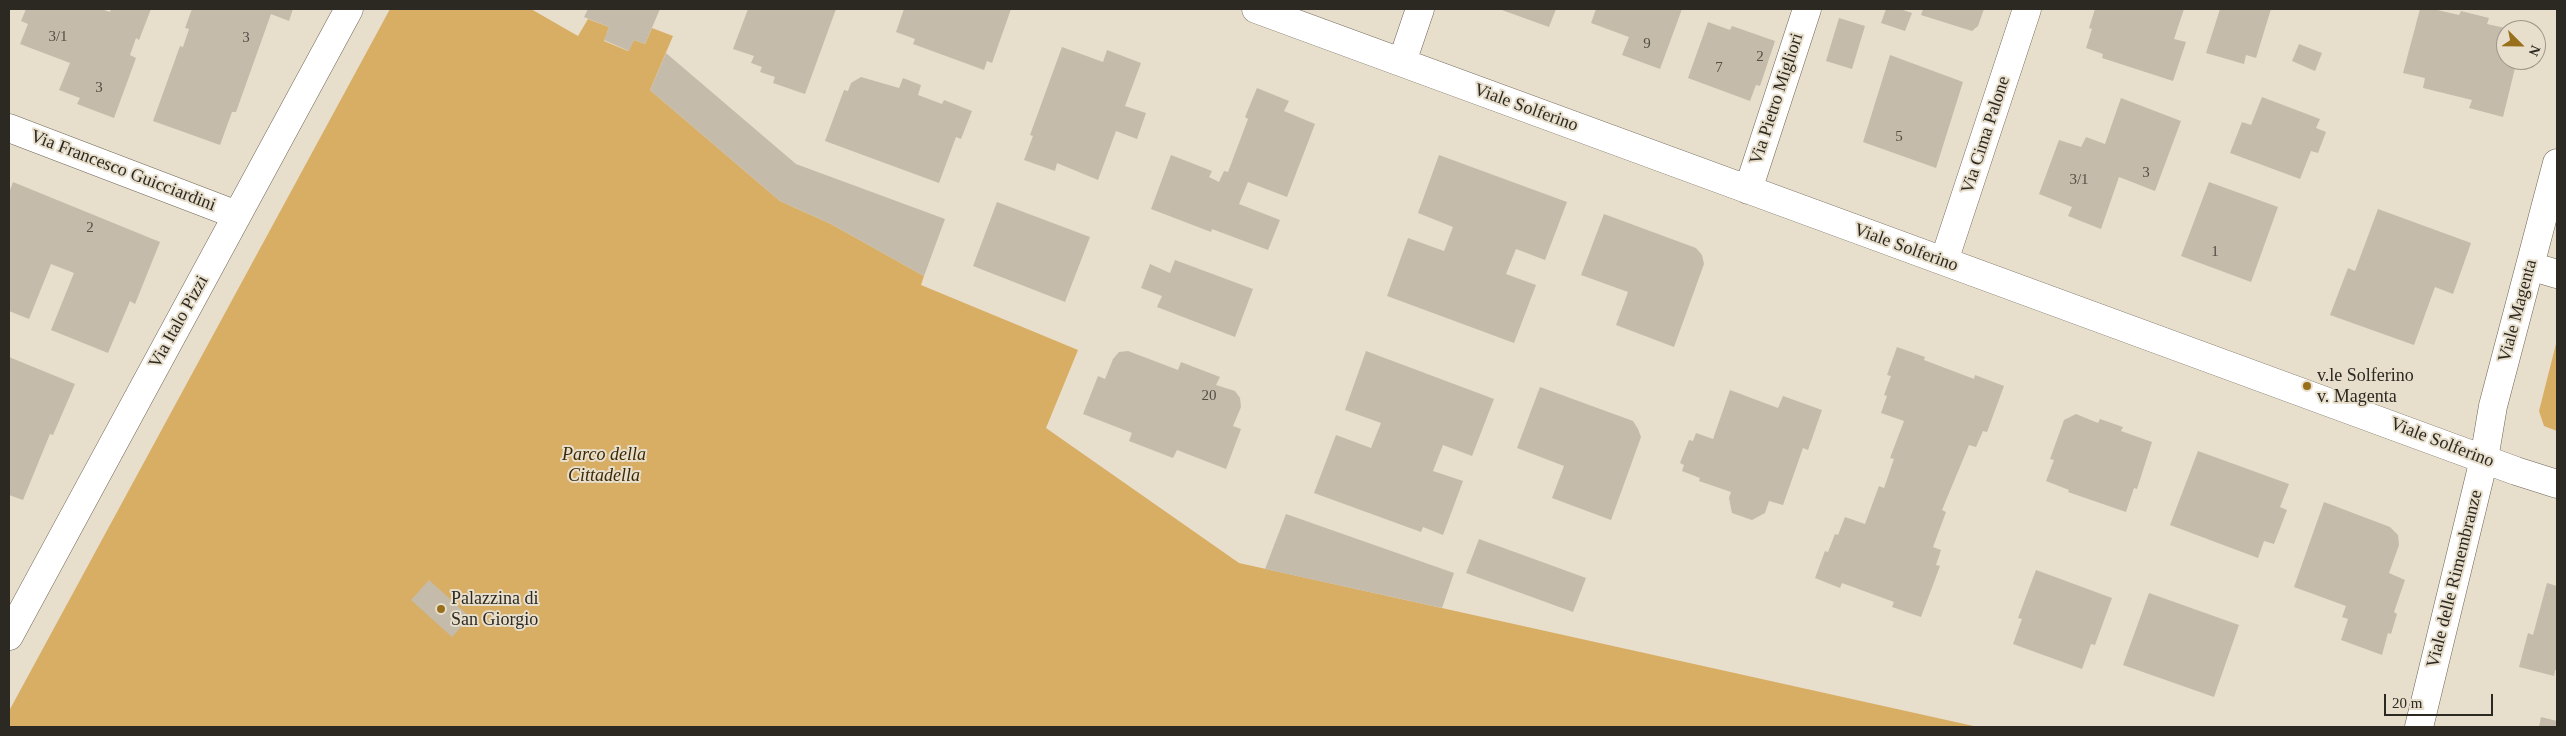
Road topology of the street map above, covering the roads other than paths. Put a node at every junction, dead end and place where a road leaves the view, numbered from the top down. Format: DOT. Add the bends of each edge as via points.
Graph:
graph roads {
  1 [pos="350,9"];
  2 [pos="1256,9"];
  3 [pos="1420,9"];
  4 [pos="1807,9"];
  5 [pos="2027,9"];
  6 [pos="1402,62"];
  7 [pos="9,128"];
  8 [pos="2557,163"];
  9 [pos="1748,190"];
  10 [pos="238,215"];
  11 [pos="1944,261"];
  12 [pos="2530,266"];
  13 [pos="2557,274"];
  14 [pos="2484,459"];
  15 [pos="2557,484"];
  16 [pos="9,636"];
  17 [pos="2419,727"];
  1 -- 10 [label="street, Via Italo Pizzi"];
  2 -- 6 [label="street, Viale Solferino"];
  3 -- 6 [label="street"];
  4 -- 9 [label="street, Via Pietro Migliori"];
  5 -- 11 [label="street, Via Cima Palone"];
  6 -- 9 [label="street, Viale Solferino"];
  7 -- 10 [label="street, Via Francesco Guicciardini"];
  8 -- 12 [label="street, Viale Magenta"];
  9 -- 11 [label="street, Viale Solferino"];
  10 -- 16 [label="street, Via Italo Pizzi"];
  11 -- 14 [label="street, Viale Solferino"];
  12 -- 13 [label="street"];
  12 -- 14 [label="street, Viale Magenta" via="2493,406"];
  14 -- 15 [label="street, Viale Solferino"];
  14 -- 17 [label="street, Viale delle Rimembranze"];
}
